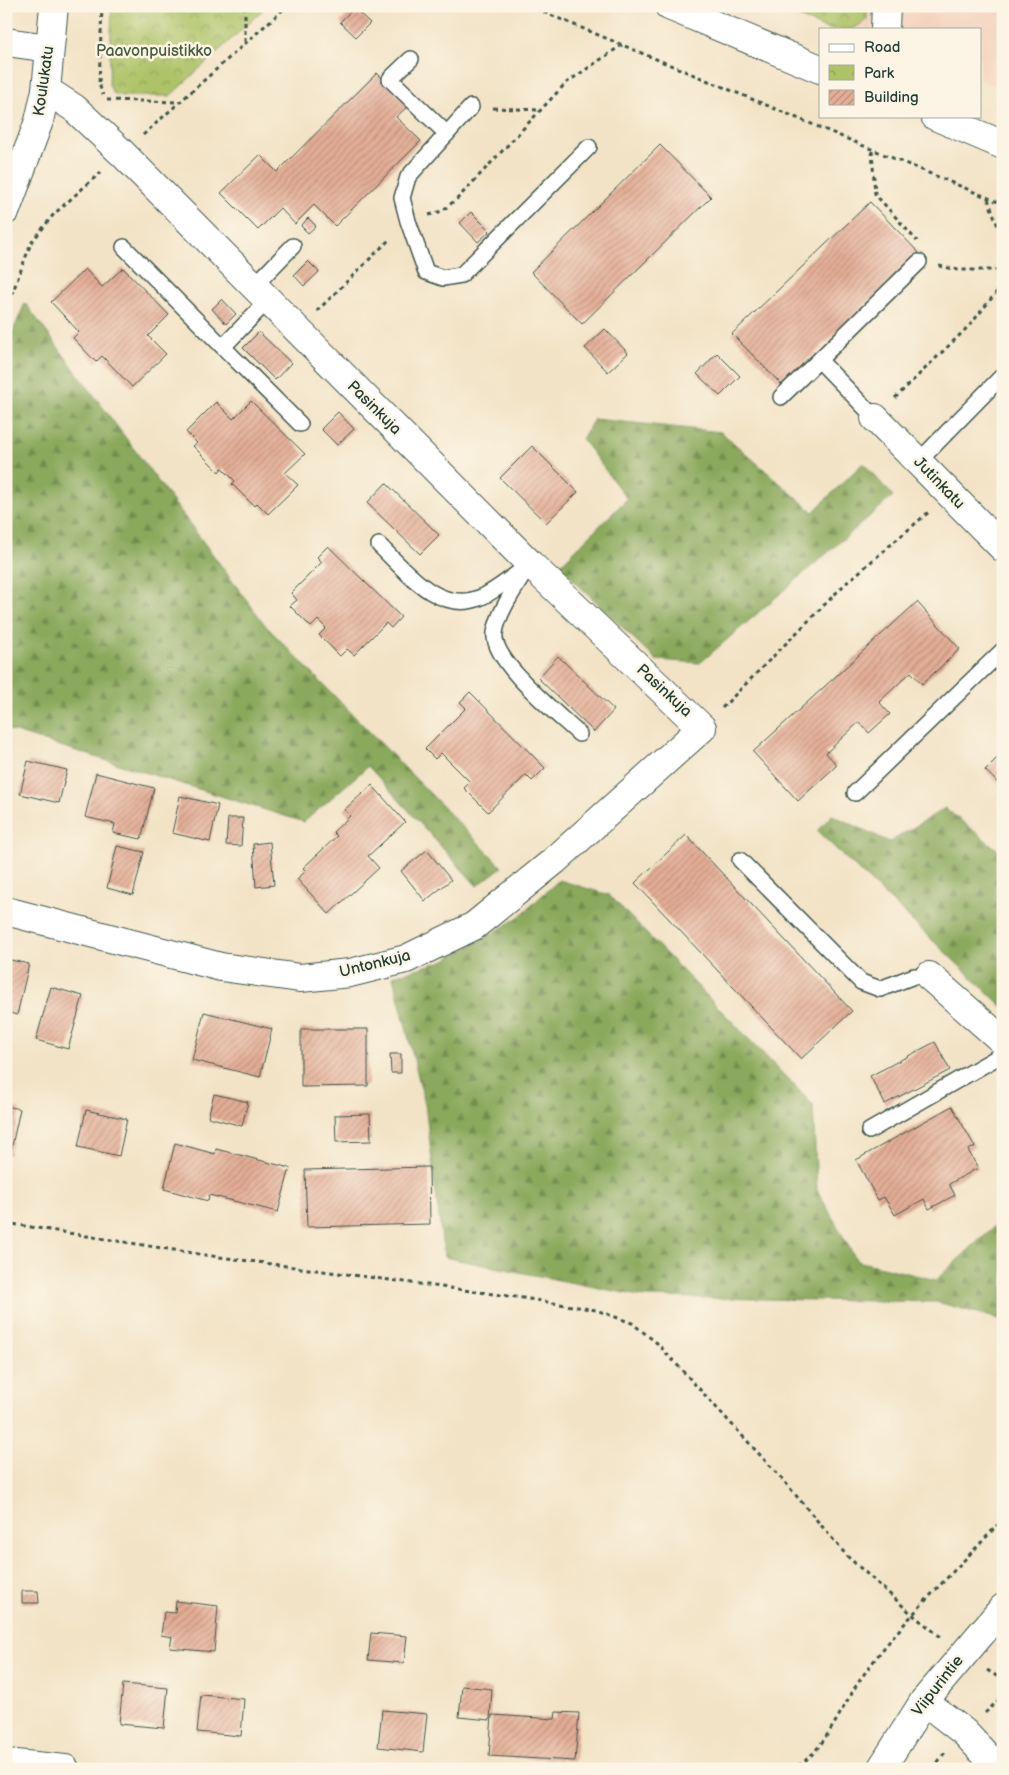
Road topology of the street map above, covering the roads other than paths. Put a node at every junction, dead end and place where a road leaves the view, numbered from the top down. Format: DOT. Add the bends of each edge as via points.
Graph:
graph roads {
  1 [pos="54,6"];
  2 [pos="669,6"];
  3 [pos="886,6"];
  4 [pos="885,28"];
  5 [pos="6,42"];
  6 [pos="49,48"];
  7 [pos="411,59"];
  8 [pos="819,69"];
  9 [pos="46,90"];
  10 [pos="471,107"];
  11 [pos="940,118"];
  12 [pos="447,134"];
  13 [pos="1003,144"];
  14 [pos="589,147"];
  15 [pos="6,210"];
  16 [pos="124,246"];
  17 [pos="293,246"];
  18 [pos="919,262"];
  19 [pos="260,294"];
  20 [pos="223,347"];
  21 [pos="819,360"];
  22 [pos="1003,375"];
  23 [pos="781,397"];
  24 [pos="875,418"];
  25 [pos="300,424"];
  26 [pos="918,462"];
  27 [pos="379,545"];
  28 [pos="1003,548"];
  29 [pos="530,564"];
  30 [pos="1003,650"];
  31 [pos="702,728"];
  32 [pos="579,734"];
  33 [pos="855,793"];
  34 [pos="740,860"];
  35 [pos="6,911"];
  36 [pos="930,976"];
  37 [pos="1003,1041"];
  38 [pos="1003,1054"];
  39 [pos="869,1131"];
  40 [pos="1003,1608"];
  41 [pos="924,1701"];
  42 [pos="6,1762"];
  43 [pos="65,1769"];
  44 [pos="881,1769"];
  45 [pos="1000,1769"];
  1 -- 6 [label="street, Koulukatu"];
  2 -- 8 [label="street"];
  3 -- 4 [label="street"];
  5 -- 6 [label="street"];
  6 -- 9 [label="street, Koulukatu"];
  7 -- 12 [label="lane" via="390,79"];
  9 -- 15 [label="street, Koulukatu" via="39,121"];
  9 -- 19 [label="street, Pasinkuja" via="74,108 122,153"];
  10 -- 12 [label="lane"];
  11 -- 13 [label="street"];
  12 -- 14 [label="lane" via="408,178 402,198 426,272 443,278 461,275"];
  16 -- 20 [label="lane"];
  17 -- 19 [label="lane"];
  18 -- 21 [label="lane"];
  19 -- 20 [label="lane"];
  19 -- 29 [label="street, Pasinkuja"];
  20 -- 25 [label="lane"];
  21 -- 23 [label="lane"];
  21 -- 24 [label="lane"];
  22 -- 26 [label="lane"];
  24 -- 26 [label="street, Jutinkatu"];
  26 -- 28 [label="street, Jutinkatu"];
  27 -- 29 [label="lane" via="428,592 458,602 478,598"];
  29 -- 31 [label="street, Pasinkuja"];
  29 -- 32 [label="lane" via="494,633 497,647 512,671"];
  30 -- 33 [label="lane"];
  31 -- 35 [label="street, Untonkuja" via="554,861 474,926 406,959 350,973 300,978 221,967"];
  34 -- 36 [label="lane" via="861,982 880,989 914,976"];
  36 -- 37 [label="street"];
  38 -- 39 [label="lane"];
  40 -- 41 [label="street, Viipurintie"];
  41 -- 44 [label="street, Viipurintie"];
  41 -- 45 [label="street" via="964,1732"];
  42 -- 43 [label="street"];
}
